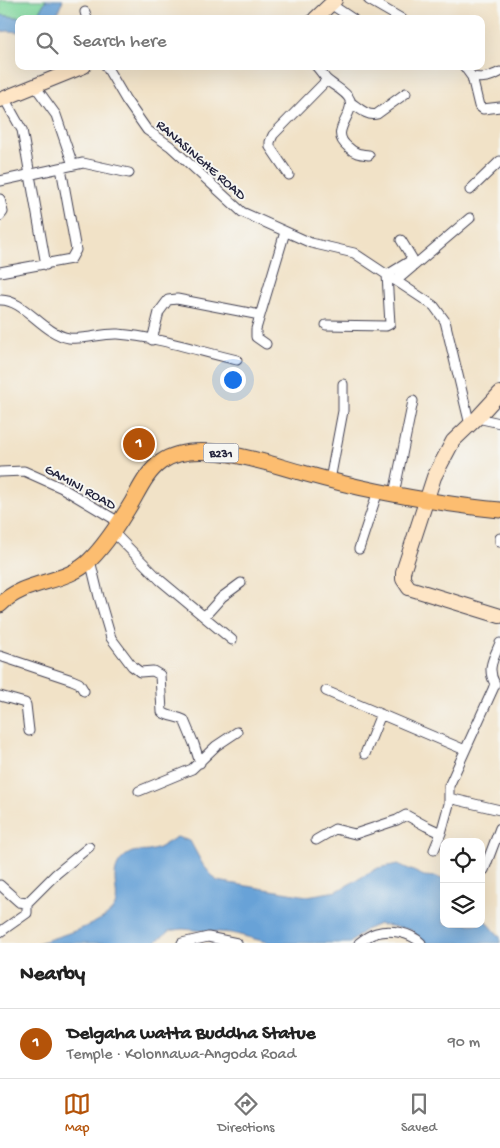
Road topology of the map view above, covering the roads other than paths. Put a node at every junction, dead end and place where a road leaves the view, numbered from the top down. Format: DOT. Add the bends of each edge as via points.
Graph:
graph roads {
  1 [pos="370,0"];
  2 [pos="334,2"];
  3 [pos="319,15"];
  4 [pos="349,15"];
  5 [pos="395,15"];
  6 [pos="74,70"];
  7 [pos="108,70"];
  8 [pos="319,70"];
  9 [pos="467,70"];
  10 [pos="500,72"];
  11 [pos="472,77"];
  12 [pos="327,80"];
  13 [pos="36,86"];
  14 [pos="406,94"];
  15 [pos="2,99"];
  16 [pos="350,102"];
  17 [pos="500,107"];
  18 [pos="369,155"];
  19 [pos="500,161"];
  20 [pos="73,165"];
  21 [pos="60,168"];
  22 [pos="129,173"];
  23 [pos="30,174"];
  24 [pos="289,175"];
  25 [pos="0,181"];
  26 [pos="470,190"];
  27 [pos="0,199"];
  28 [pos="0,216"];
  29 [pos="470,218"];
  30 [pos="285,232"];
  31 [pos="401,240"];
  32 [pos="46,265"];
  33 [pos="0,272"];
  34 [pos="387,275"];
  35 [pos="396,281"];
  36 [pos="0,300"];
  37 [pos="260,315"];
  38 [pos="326,325"];
  39 [pos="152,340"];
  40 [pos="266,344"];
  41 [pos="237,360"];
  42 [pos="343,384"];
  43 [pos="500,393"];
  44 [pos="413,401"];
  45 [pos="474,422"];
  46 [pos="500,423"];
  47 [pos="0,472"];
  48 [pos="330,480"];
  49 [pos="378,492"];
  50 [pos="394,494"];
  51 [pos="427,500"];
  52 [pos="500,510"];
  53 [pos="116,527"];
  54 [pos="500,538"];
  55 [pos="500,542"];
  56 [pos="359,550"];
  57 [pos="90,560"];
  58 [pos="241,583"];
  59 [pos="1,603"];
  60 [pos="500,616"];
  61 [pos="204,617"];
  62 [pos="232,640"];
  63 [pos="500,643"];
  64 [pos="0,656"];
  65 [pos="326,690"];
  66 [pos="84,691"];
  67 [pos="0,696"];
  68 [pos="381,714"];
  69 [pos="29,731"];
  70 [pos="238,732"];
  71 [pos="465,750"];
  72 [pos="365,754"];
  73 [pos="200,763"];
  74 [pos="139,791"];
  75 [pos="449,798"];
  76 [pos="500,810"];
  77 [pos="500,828"];
  78 [pos="441,833"];
  79 [pos="316,840"];
  80 [pos="89,847"];
  81 [pos="434,850"];
  82 [pos="485,867"];
  83 [pos="0,885"];
  84 [pos="27,904"];
  85 [pos="0,932"];
  86 [pos="182,943"];
  87 [pos="238,943"];
  88 [pos="359,943"];
  89 [pos="421,943"];
  1 -- 5 [label="street"];
  2 -- 3 [label="street"];
  2 -- 4 [label="street"];
  6 -- 13 [label="street"];
  7 -- 30 [label="street, RANASINGHE ROAD" via="147,130 170,146 242,212"];
  8 -- 12 [label="street"];
  9 -- 11 [label="street"];
  10 -- 11 [label="street" via="487,78"];
  11 -- 17 [label="street" via="479,106 483,109"];
  12 -- 16 [label="street"];
  12 -- 24 [label="street" via="273,135 270,142"];
  13 -- 15 [label="street"];
  13 -- 20 [label="street" via="56,115"];
  14 -- 16 [label="street" via="372,115"];
  15 -- 23 [label="street" via="22,130"];
  16 -- 18 [label="street" via="340,135 345,145 356,154"];
  19 -- 26 [label="street"];
  20 -- 21 [label="street"];
  20 -- 22 [label="street" via="83,163"];
  21 -- 23 [label="street"];
  21 -- 32 [label="street" via="76,250 71,260"];
  23 -- 25 [label="street"];
  23 -- 32 [label="street"];
  27 -- 28 [label="street" via="3,212"];
  29 -- 35 [label="street"];
  30 -- 34 [label="street, RANASINGHE ROAD" via="311,243 354,253"];
  30 -- 37 [label="street"];
  31 -- 34 [label="street" via="412,258"];
  32 -- 33 [label="street"];
  34 -- 35 [label="street, RANASINGHE ROAD"];
  34 -- 38 [label="street" via="390,324"];
  35 -- 45 [label="street, RANASINGHE ROAD" via="434,306 445,321"];
  36 -- 39 [label="street" via="16,304 50,331 69,338 116,334"];
  37 -- 39 [label="street" via="168,300 159,312"];
  37 -- 40 [label="street" via="256,337"];
  39 -- 41 [label="street"];
  42 -- 48 [label="street" via="343,411"];
  43 -- 45 [label="street"];
  44 -- 50 [label="street"];
  45 -- 46 [label="street"];
  45 -- 51 [label="street" via="453,441 434,477"];
  47 -- 53 [label="street, GAMINI ROAD" via="24,471 62,488"];
  48 -- 49 [label="main road, B231"];
  48 -- 53 [label="main road, B231" via="235,454 178,454 153,469"];
  49 -- 50 [label="main road, B231"];
  49 -- 56 [label="street"];
  50 -- 51 [label="main road, B231"];
  51 -- 52 [label="main road, B231"];
  51 -- 60 [label="street" via="403,579 409,588"];
  53 -- 57 [label="main road, B231"];
  53 -- 61 [label="street, GAMINI ROAD" via="160,580"];
  54 -- 55 [label="street"];
  57 -- 59 [label="main road, B231" via="74,572 28,588"];
  57 -- 73 [label="street" via="112,638 132,666 140,672 153,671 160,675 162,712 168,717 184,720"];
  58 -- 61 [label="street" via="222,597"];
  61 -- 62 [label="street, GAMINI ROAD"];
  63 -- 71 [label="street" via="490,668 493,689"];
  64 -- 66 [label="street" via="72,680"];
  65 -- 68 [label="street"];
  67 -- 69 [label="street" via="26,705"];
  68 -- 71 [label="street"];
  68 -- 72 [label="street"];
  70 -- 73 [label="street" via="216,746"];
  71 -- 75 [label="street" via="450,786"];
  73 -- 74 [label="street" via="178,776"];
  75 -- 76 [label="street"];
  75 -- 78 [label="street"];
  77 -- 82 [label="street"];
  78 -- 79 [label="street" via="406,815 355,834 335,830"];
  78 -- 81 [label="street"];
  80 -- 84 [label="street"];
  83 -- 84 [label="street" via="19,902"];
  84 -- 85 [label="street" via="27,913"];
  86 -- 87 [label="street" via="208,936"];
  88 -- 89 [label="street" via="376,932 386,931 409,935"];
}
